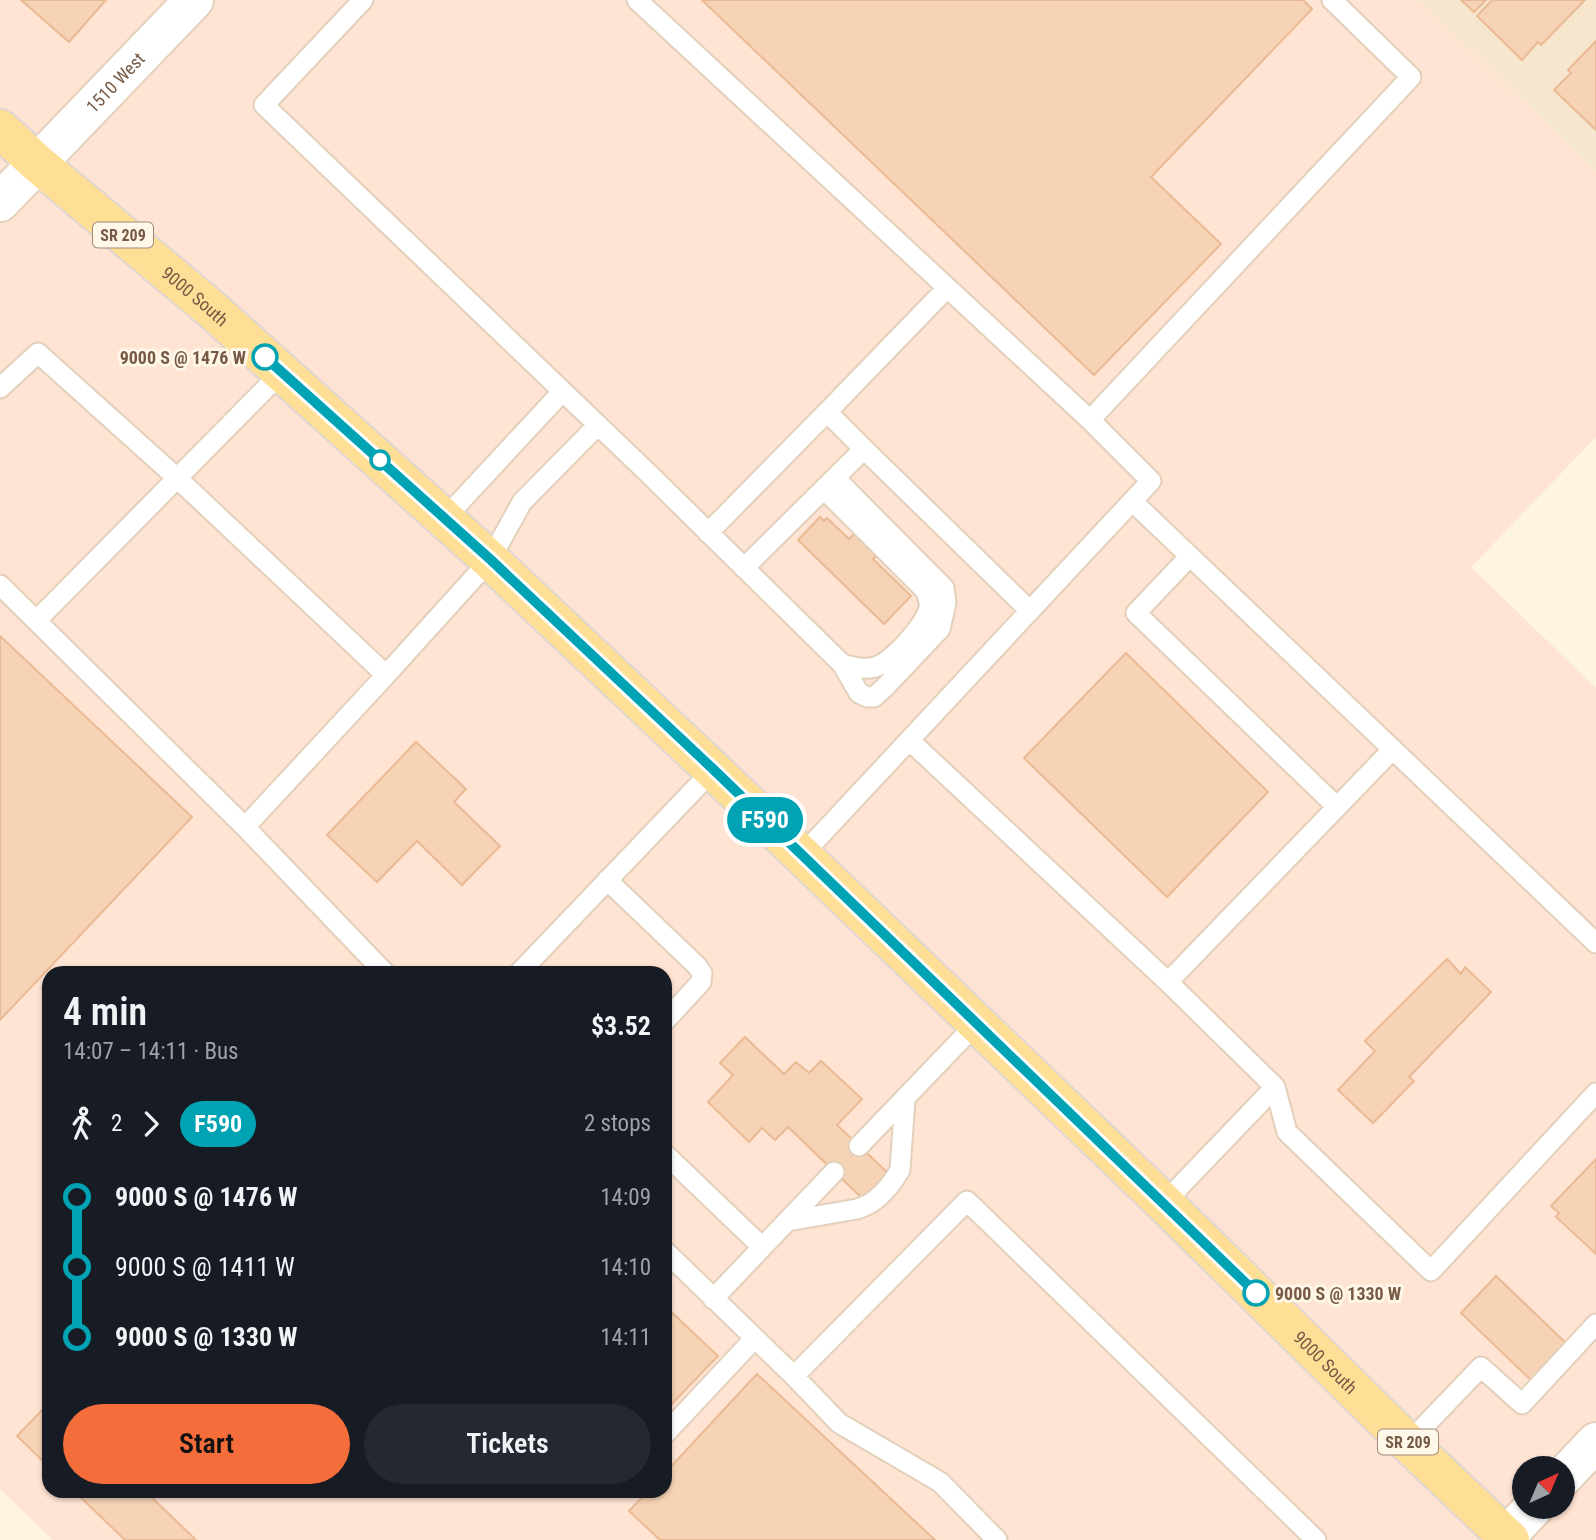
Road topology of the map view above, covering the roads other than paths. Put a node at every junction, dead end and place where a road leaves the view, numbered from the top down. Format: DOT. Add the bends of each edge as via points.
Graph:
graph roads {
  1 [pos="194,0"];
  2 [pos="363,0"];
  3 [pos="637,0"];
  4 [pos="1332,0"];
  5 [pos="0,129"];
  6 [pos="37,163"];
  7 [pos="0,202"];
  8 [pos="947,288"];
  9 [pos="282,372"];
  10 [pos="0,388"];
  11 [pos="562,392"];
  12 [pos="827,412"];
  13 [pos="1090,420"];
  14 [pos="597,426"];
  15 [pos="864,449"];
  16 [pos="176,477"];
  17 [pos="829,484"];
  18 [pos="1132,500"];
  19 [pos="444,518"];
  20 [pos="708,533"];
  21 [pos="1190,556"];
  22 [pos="491,560"];
  23 [pos="744,568"];
  24 [pos="0,585"];
  25 [pos="1030,611"];
  26 [pos="37,620"];
  27 [pos="842,664"];
  28 [pos="386,675"];
  29 [pos="909,740"];
  30 [pos="1393,749"];
  31 [pos="713,769"];
  32 [pos="1338,807"];
  33 [pos="245,827"];
  34 [pos="802,855"];
  35 [pos="607,880"];
  36 [pos="1596,943"];
  37 [pos="378,966"];
  38 [pos="526,966"];
  39 [pos="1168,982"];
  40 [pos="672,1013"];
  41 [pos="977,1023"];
  42 [pos="1275,1087"];
  43 [pos="1596,1093"];
  44 [pos="905,1099"];
  45 [pos="859,1146"];
  46 [pos="672,1161"];
  47 [pos="835,1172"];
  48 [pos="1164,1203"];
  49 [pos="788,1221"];
  50 [pos="762,1247"];
  51 [pos="672,1258"];
  52 [pos="713,1299"];
  53 [pos="1596,1324"];
  54 [pos="754,1339"];
  55 [pos="794,1376"];
  56 [pos="672,1427"];
  57 [pos="1596,1442"];
  58 [pos="1408,1443"];
  59 [pos="1575,1464"];
  60 [pos="1524,1519"];
  61 [pos="1506,1539"];
  62 [pos="997,1540"];
  63 [pos="1316,1540"];
  1 -- 6 [label="street, 1510 West"];
  2 -- 11 [label="lane" via="264,105"];
  3 -- 8 [label="lane"];
  4 -- 13 [label="lane" via="1411,77"];
  5 -- 6 [label="main road, 9000 South / SR 209"];
  6 -- 7 [label="street, 1510 West"];
  6 -- 9 [label="main road, 9000 South / SR 209"];
  8 -- 12 [label="lane"];
  8 -- 13 [label="lane"];
  9 -- 16 [label="lane"];
  9 -- 19 [label="main road, 9000 South / SR 209"];
  10 -- 16 [label="lane" via="38,353"];
  11 -- 14 [label="lane"];
  11 -- 19 [label="lane"];
  12 -- 15 [label="lane"];
  12 -- 20 [label="lane"];
  13 -- 18 [label="lane" via="1150,481"];
  14 -- 20 [label="lane"];
  14 -- 22 [label="lane" via="522,502"];
  15 -- 17 [label="lane"];
  15 -- 25 [label="lane"];
  16 -- 26 [label="lane"];
  16 -- 28 [label="lane"];
  17 -- 23 [label="lane"];
  17 -- 27 [label="lane" via="926,591 930,606 923,624 887,662 859,668"];
  17 -- 27 [label="lane" via="944,588 946,603 940,629 874,697 859,693"];
  18 -- 21 [label="lane"];
  18 -- 25 [label="lane"];
  19 -- 22 [label="main road, 9000 South / SR 209"];
  20 -- 23 [label="lane"];
  21 -- 30 [label="lane"];
  21 -- 32 [label="lane" via="1136,613"];
  22 -- 28 [label="lane"];
  22 -- 31 [label="main road, 9000 South / SR 209"];
  23 -- 27 [label="lane"];
  24 -- 26 [label="lane"];
  25 -- 29 [label="lane"];
  26 -- 33 [label="lane"];
  28 -- 33 [label="lane"];
  29 -- 34 [label="lane"];
  29 -- 39 [label="lane"];
  30 -- 32 [label="lane"];
  30 -- 36 [label="lane"];
  31 -- 34 [label="main road, 9000 South / SR 209"];
  31 -- 35 [label="lane"];
  32 -- 39 [label="lane"];
  33 -- 37 [label="lane"];
  34 -- 41 [label="main road, 9000 South / SR 209"];
  35 -- 38 [label="lane"];
  35 -- 40 [label="lane" via="702,973 701,982"];
  39 -- 42 [label="lane"];
  41 -- 44 [label="lane"];
  41 -- 48 [label="main road, 9000 South / SR 209"];
  42 -- 43 [label="lane" via="1287,1132 1431,1271"];
  42 -- 48 [label="lane"];
  44 -- 45 [label="lane"];
  44 -- 49 [label="lane" via="900,1170 874,1202"];
  46 -- 50 [label="lane"];
  47 -- 49 [label="lane"];
  48 -- 58 [label="main road, 9000 South / SR 209"];
  49 -- 50 [label="lane"];
  50 -- 52 [label="lane"];
  51 -- 52 [label="lane"];
  52 -- 54 [label="lane"];
  53 -- 58 [label="lane" via="1522,1404 1481,1367"];
  54 -- 55 [label="lane"];
  54 -- 56 [label="lane"];
  55 -- 62 [label="lane" via="839,1423 940,1482"];
  55 -- 63 [label="lane" via="967,1200"];
  57 -- 59 [label="street"];
  58 -- 61 [label="main road, 9000 South / SR 209"];
  60 -- 61 [label="street"];
}
